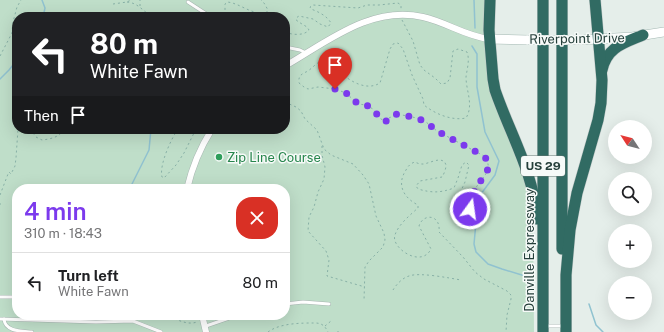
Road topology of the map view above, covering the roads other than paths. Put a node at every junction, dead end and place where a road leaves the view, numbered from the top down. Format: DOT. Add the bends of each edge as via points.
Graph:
graph roads {
  1 [pos="490,0"];
  2 [pos="543,0"];
  3 [pos="562,0"];
  4 [pos="595,0"];
  5 [pos="188,2"];
  6 [pos="203,12"];
  7 [pos="664,32"];
  8 [pos="643,35"];
  9 [pos="489,39"];
  10 [pos="597,39"];
  11 [pos="290,48"];
  12 [pos="307,53"];
  13 [pos="290,63"];
  14 [pos="601,72"];
  15 [pos="209,134"];
  16 [pos="188,184"];
  17 [pos="12,297"];
  18 [pos="0,298"];
  19 [pos="290,303"];
  20 [pos="329,304"];
  21 [pos="543,314"];
  22 [pos="2,319"];
  23 [pos="12,319"];
  24 [pos="33,320"];
  25 [pos="227,320"];
  26 [pos="126,321"];
  27 [pos="206,329"];
  28 [pos="543,329"];
  29 [pos="564,330"];
  30 [pos="32,332"];
  31 [pos="161,332"];
  1 -- 9 [label="highway"];
  2 -- 21 [label="highway, Danville Expressway / US 29"];
  3 -- 29 [label="highway, US 29"];
  4 -- 10 [label="highway"];
  5 -- 6 [label="lane"];
  7 -- 8 [label="street, Riverpoint Drive"];
  8 -- 10 [label="street, Riverpoint Drive"];
  8 -- 14 [label="highway" via="609,53"];
  9 -- 10 [label="street, Riverpoint Drive, bridge"];
  9 -- 12 [label="street" via="424,17 385,16 365,21 339,33"];
  9 -- 21 [label="highway" via="495,90 526,166 534,196"];
  10 -- 14 [label="highway"];
  11 -- 12 [label="lane"];
  12 -- 13 [label="street"];
  14 -- 29 [label="highway" via="602,90 598,120 577,193 570,230"];
  15 -- 16 [label="street" via="198,154"];
  17 -- 18 [label="lane"];
  19 -- 20 [label="lane"];
  21 -- 28 [label="highway, Danville Expressway / US 29"];
  22 -- 23 [label="lane"];
  22 -- 30 [label="lane" via="9,329"];
  24 -- 26 [label="lane"];
  25 -- 27 [label="lane"];
  26 -- 31 [label="lane" via="139,322"];
  28 -- 29 [label="lane"];
}
